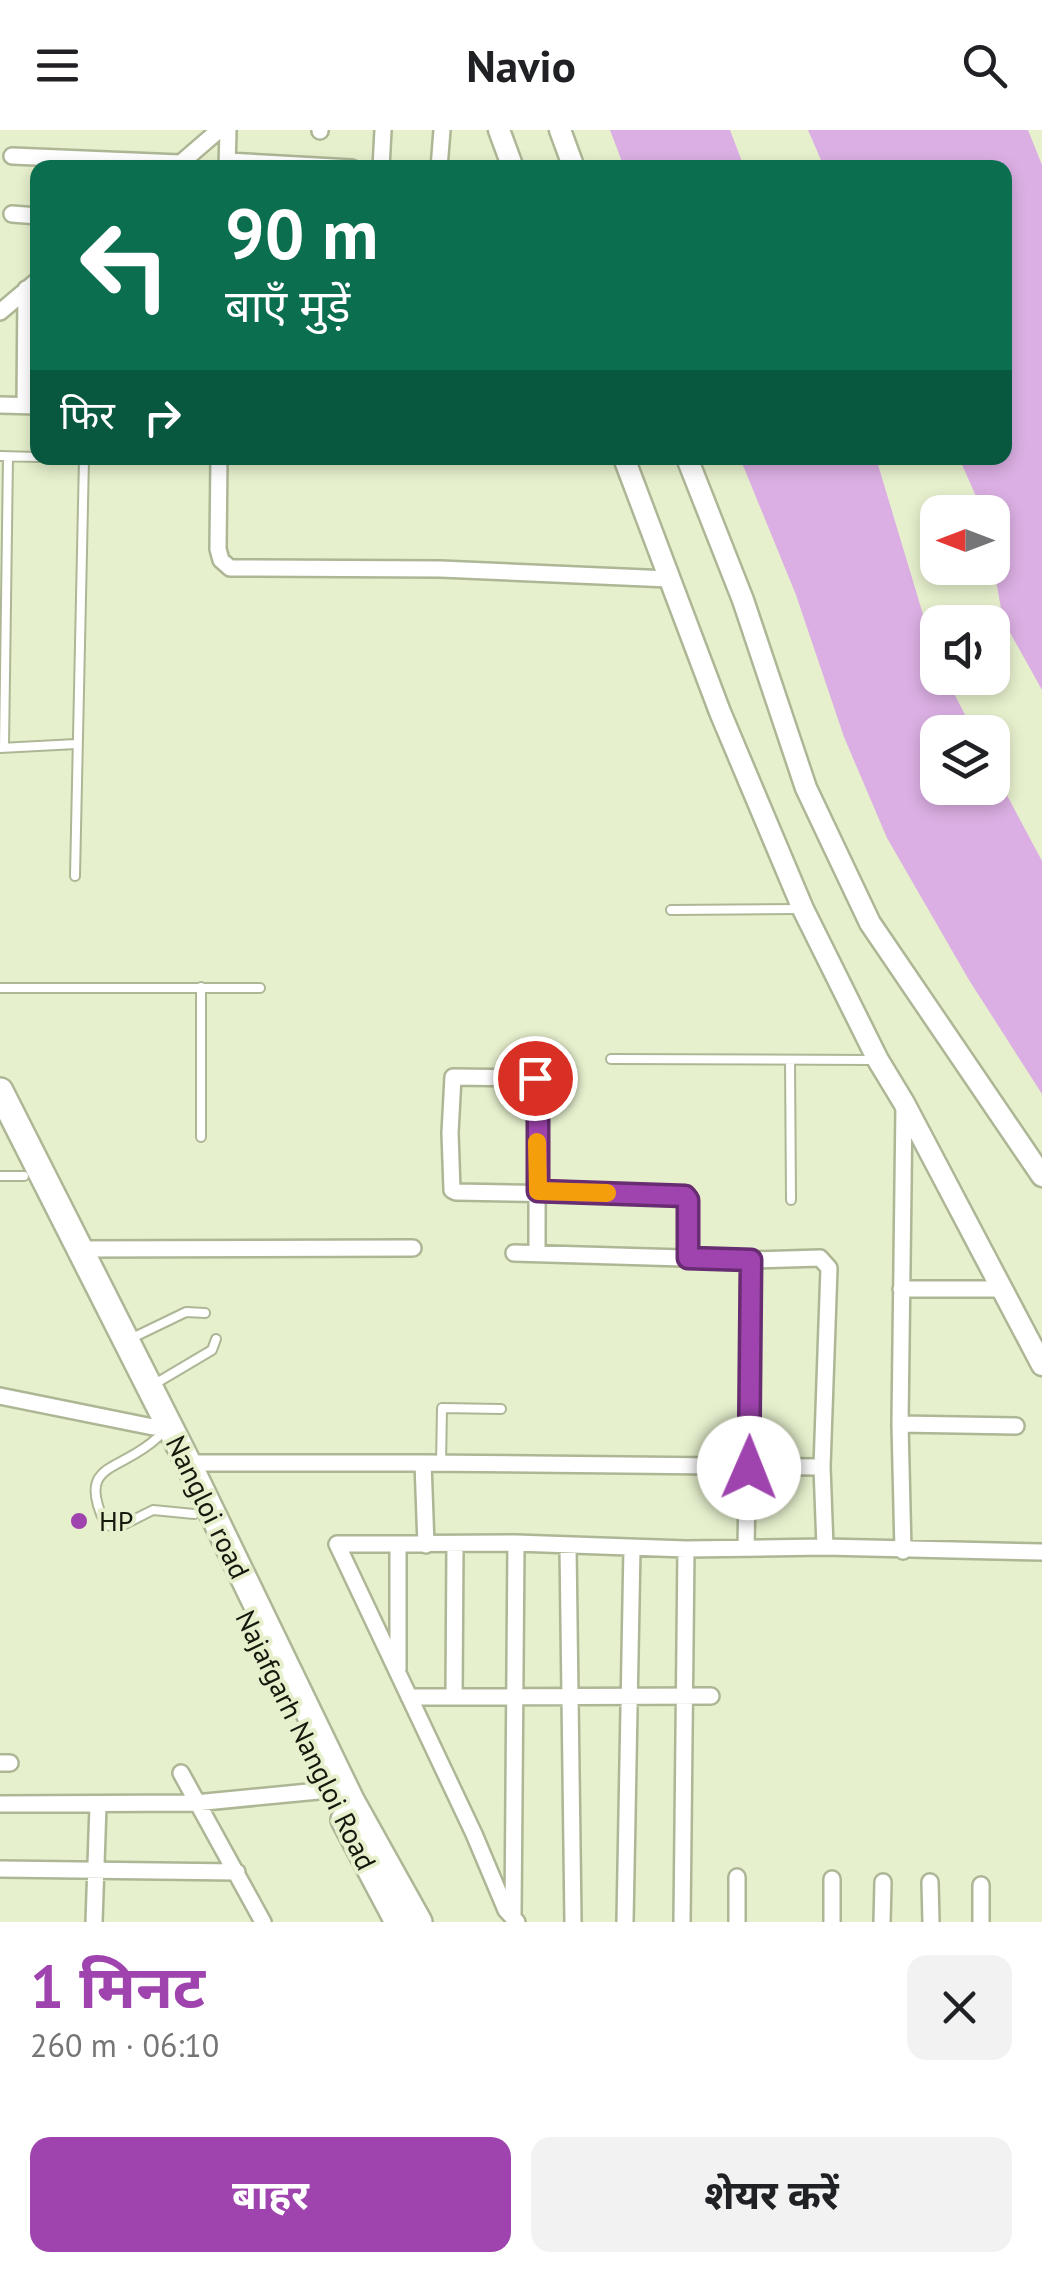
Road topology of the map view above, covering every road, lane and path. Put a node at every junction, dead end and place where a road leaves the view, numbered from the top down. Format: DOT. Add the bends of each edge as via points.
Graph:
graph roads {
  1 [pos="219,130"];
  2 [pos="228,130"];
  3 [pos="383,130"];
  4 [pos="442,130"];
  5 [pos="499,130"];
  6 [pos="560,130"];
  7 [pos="12,156"];
  8 [pos="78,160"];
  9 [pos="185,160"];
  10 [pos="227,160"];
  11 [pos="381,160"];
  12 [pos="440,160"];
  13 [pos="510,160"];
  14 [pos="571,160"];
  15 [pos="12,214"];
  16 [pos="30,215"];
  17 [pos="30,286"];
  18 [pos="0,312"];
  19 [pos="0,405"];
  20 [pos="30,406"];
  21 [pos="4,456"];
  22 [pos="30,457"];
  23 [pos="84,465"];
  24 [pos="219,465"];
  25 [pos="627,465"];
  26 [pos="690,465"];
  27 [pos="669,578"];
  28 [pos="76,744"];
  29 [pos="2,747"];
  30 [pos="75,876"];
  31 [pos="803,909"];
  32 [pos="670,910"];
  33 [pos="0,988"];
  34 [pos="201,988"];
  35 [pos="260,988"];
  36 [pos="611,1059"];
  37 [pos="790,1060"];
  38 [pos="878,1060"];
  39 [pos="0,1091"];
  40 [pos="904,1103"];
  41 [pos="0,1128"];
  42 [pos="201,1137"];
  43 [pos="12,1176"];
  44 [pos="1042,1176"];
  45 [pos="538,1191"];
  46 [pos="791,1200"];
  47 [pos="414,1248"];
  48 [pos="79,1249"];
  49 [pos="514,1253"];
  50 [pos="538,1254"];
  51 [pos="688,1258"];
  52 [pos="751,1260"];
  53 [pos="902,1289"];
  54 [pos="1001,1289"];
  55 [pos="205,1313"];
  56 [pos="216,1339"];
  57 [pos="124,1342"];
  58 [pos="1042,1365"];
  59 [pos="148,1387"];
  60 [pos="0,1396"];
  61 [pos="501,1409"];
  62 [pos="900,1424"];
  63 [pos="1016,1426"];
  64 [pos="159,1428"];
  65 [pos="188,1463"];
  66 [pos="423,1464"];
  67 [pos="441,1464"];
  68 [pos="822,1466"];
  69 [pos="749,1468"];
  70 [pos="194,1514"];
  71 [pos="398,1544"];
  72 [pos="455,1544"];
  73 [pos="516,1544"];
  74 [pos="426,1545"];
  75 [pos="568,1546"];
  76 [pos="825,1547"];
  77 [pos="632,1548"];
  78 [pos="746,1548"];
  79 [pos="686,1549"];
  80 [pos="903,1551"];
  81 [pos="1042,1552"];
  82 [pos="398,1674"];
  83 [pos="570,1696"];
  84 [pos="629,1696"];
  85 [pos="683,1696"];
  86 [pos="710,1696"];
  87 [pos="454,1697"];
  88 [pos="410,1698"];
  89 [pos="514,1698"];
  90 [pos="181,1774"];
  91 [pos="330,1790"];
  92 [pos="196,1803"];
  93 [pos="0,1804"];
  94 [pos="98,1806"];
  95 [pos="0,1869"];
  96 [pos="96,1870"];
  97 [pos="237,1872"];
  98 [pos="737,1878"];
  99 [pos="832,1878"];
  100 [pos="883,1882"];
  101 [pos="930,1882"];
  102 [pos="981,1885"];
  103 [pos="393,1894"];
  104 [pos="515,1921"];
  105 [pos="94,1922"];
  106 [pos="264,1922"];
  107 [pos="398,1922"];
  108 [pos="419,1922"];
  109 [pos="572,1922"];
  110 [pos="626,1922"];
  111 [pos="682,1922"];
  112 [pos="737,1922"];
  113 [pos="832,1922"];
  114 [pos="882,1922"];
  115 [pos="930,1922"];
  116 [pos="981,1922"];
  1 -- 9 [label="street"];
  2 -- 10 [label="street"];
  3 -- 11 [label="street"];
  4 -- 12 [label="street"];
  5 -- 13 [label="street"];
  6 -- 14 [label="street"];
  7 -- 8 [label="street"];
  15 -- 16 [label="street"];
  17 -- 18 [label="street"];
  19 -- 20 [label="street"];
  21 -- 22 [label="lane"];
  21 -- 29 [label="lane"];
  23 -- 28 [label="lane"];
  24 -- 27 [label="street" via="218,549 230,568"];
  25 -- 27 [label="street"];
  26 -- 44 [label="street" via="806,788 870,922"];
  27 -- 31 [label="street"];
  28 -- 29 [label="lane"];
  28 -- 30 [label="lane"];
  31 -- 32 [label="lane"];
  31 -- 38 [label="street"];
  33 -- 34 [label="lane"];
  34 -- 35 [label="lane"];
  34 -- 42 [label="lane"];
  36 -- 37 [label="lane"];
  37 -- 38 [label="lane"];
  37 -- 46 [label="lane"];
  38 -- 40 [label="street"];
  39 -- 48 [label="main road, Nangloi road"];
  40 -- 53 [label="street"];
  40 -- 54 [label="street"];
  41 -- 43 [label="main road, Najafgarh Nangloi Road"];
  43 -- 64 [label="main road, Najafgarh Nangloi Road"];
  45 -- 45 [label="street" via="535,1078 451,1079 452,1190"];
  45 -- 50 [label="street"];
  45 -- 51 [label="street" via="685,1196"];
  47 -- 48 [label="street"];
  48 -- 57 [label="main road, Nangloi road"];
  49 -- 50 [label="street"];
  50 -- 51 [label="street"];
  51 -- 52 [label="street"];
  52 -- 68 [label="street" via="820,1258 829,1268"];
  52 -- 69 [label="street"];
  53 -- 54 [label="street"];
  53 -- 62 [label="street"];
  54 -- 58 [label="street"];
  55 -- 57 [label="lane" via="186,1312"];
  56 -- 59 [label="lane" via="212,1350"];
  57 -- 59 [label="main road, Nangloi road"];
  59 -- 64 [label="main road, Nangloi road"];
  60 -- 64 [label="street"];
  61 -- 67 [label="lane" via="442,1408"];
  62 -- 63 [label="street"];
  62 -- 80 [label="street"];
  64 -- 65 [label="main road, Nangloi road"];
  64 -- 70 [label="main road, Najafgarh Nangloi Road"];
  64 -- 70 [label="lane" via="142,1452 103,1471 94,1500 106,1525 119,1527 153,1510"];
  65 -- 66 [label="street"];
  65 -- 103 [label="main road, Nangloi road"];
  66 -- 67 [label="street"];
  66 -- 74 [label="street"];
  67 -- 69 [label="street"];
  68 -- 69 [label="street"];
  68 -- 76 [label="street"];
  69 -- 78 [label="street"];
  70 -- 91 [label="main road, Najafgarh Nangloi Road"];
  71 -- 74 [label="street"];
  71 -- 82 [label="street"];
  71 -- 82 [label="street" via="336,1547"];
  72 -- 73 [label="street"];
  72 -- 74 [label="street"];
  72 -- 87 [label="street"];
  73 -- 75 [label="street"];
  73 -- 89 [label="street"];
  75 -- 77 [label="street"];
  75 -- 83 [label="street"];
  76 -- 78 [label="street"];
  76 -- 80 [label="street"];
  77 -- 79 [label="street"];
  77 -- 84 [label="street"];
  78 -- 79 [label="street"];
  79 -- 85 [label="street"];
  80 -- 81 [label="street"];
  82 -- 88 [label="street"];
  83 -- 84 [label="street"];
  83 -- 89 [label="street"];
  83 -- 109 [label="street"];
  84 -- 85 [label="street"];
  84 -- 110 [label="street"];
  85 -- 86 [label="street"];
  85 -- 111 [label="street"];
  87 -- 88 [label="street"];
  87 -- 89 [label="street"];
  88 -- 104 [label="street"];
  89 -- 104 [label="street"];
  90 -- 92 [label="street"];
  91 -- 92 [label="street"];
  91 -- 103 [label="main road, Najafgarh Nangloi Road"];
  92 -- 94 [label="street"];
  92 -- 97 [label="street"];
  93 -- 94 [label="street"];
  94 -- 96 [label="street"];
  95 -- 96 [label="street"];
  96 -- 97 [label="street"];
  96 -- 105 [label="street"];
  97 -- 106 [label="street"];
  98 -- 112 [label="street"];
  99 -- 113 [label="street"];
  100 -- 114 [label="street"];
  101 -- 115 [label="street"];
  102 -- 116 [label="street"];
  103 -- 107 [label="main road, Najafgarh Nangloi Road"];
  103 -- 108 [label="main road, Nangloi road"];
}
